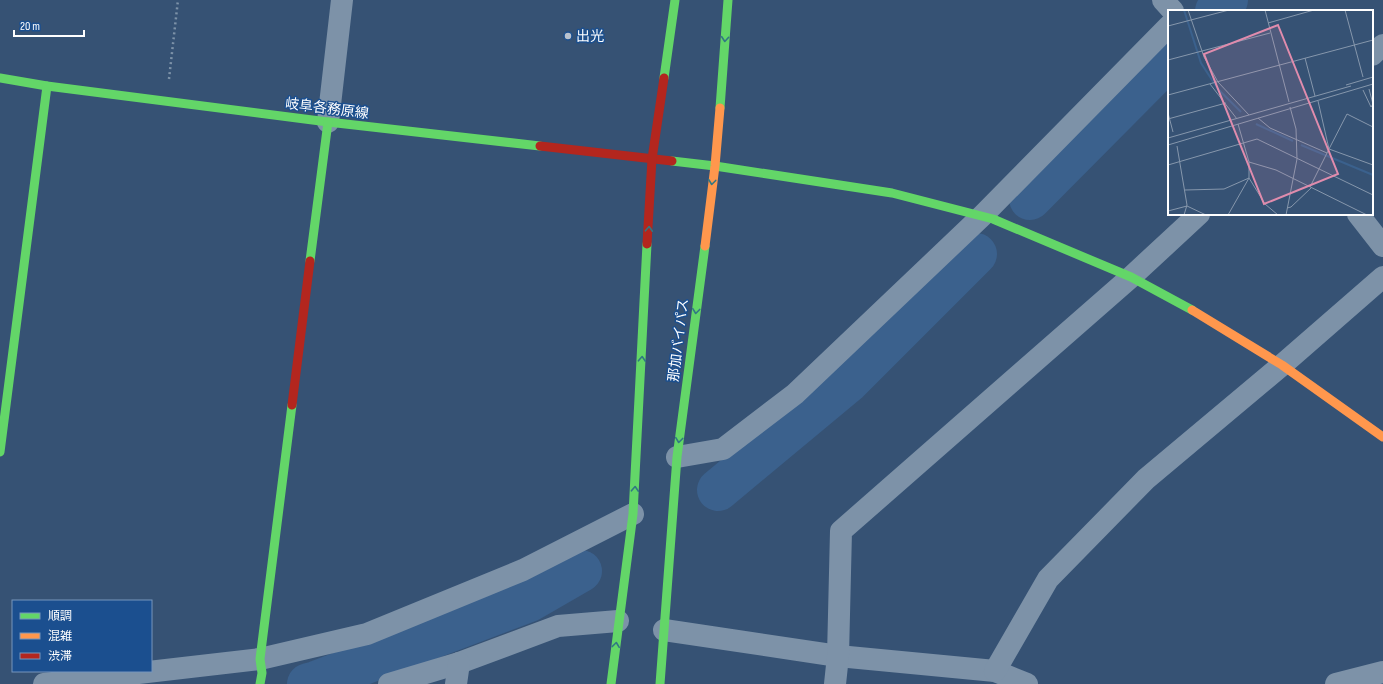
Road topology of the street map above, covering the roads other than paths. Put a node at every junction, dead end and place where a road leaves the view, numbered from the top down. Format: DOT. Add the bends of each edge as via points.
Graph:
graph roads {
  1 [pos="342,0"];
  2 [pos="675,0"];
  3 [pos="728,0"];
  4 [pos="1163,0"];
  5 [pos="1172,10"];
  6 [pos="1168,27"];
  7 [pos="1383,45"];
  8 [pos="1373,54"];
  9 [pos="0,78"];
  10 [pos="47,86"];
  11 [pos="328,122"];
  12 [pos="652,159"];
  13 [pos="714,166"];
  14 [pos="1198,215"];
  15 [pos="1359,215"];
  16 [pos="982,216"];
  17 [pos="1383,246"];
  18 [pos="1131,277"];
  19 [pos="1383,277"];
  20 [pos="1282,365"];
  21 [pos="1383,437"];
  22 [pos="0,452"];
  23 [pos="677,458"];
  24 [pos="633,514"];
  25 [pos="618,621"];
  26 [pos="664,630"];
  27 [pos="838,656"];
  28 [pos="261,666"];
  29 [pos="995,671"];
  30 [pos="1383,672"];
  31 [pos="458,673"];
  32 [pos="44,684"];
  33 [pos="260,684"];
  34 [pos="389,684"];
  35 [pos="611,684"];
  36 [pos="660,684"];
  37 [pos="835,684"];
  38 [pos="1027,684"];
  39 [pos="1336,684"];
  1 -- 11 [label="street"];
  2 -- 12 [label="main road"];
  3 -- 13 [label="main road, 那加バイパス, one-way"];
  4 -- 5 [label="street"];
  6 -- 16 [label="street"];
  7 -- 8 [label="street"];
  9 -- 10 [label="main road, 岐阜各務原線"];
  10 -- 11 [label="main road, 岐阜各務原線"];
  10 -- 22 [label="main road"];
  11 -- 12 [label="main road, 岐阜各務原線"];
  11 -- 28 [label="main road"];
  12 -- 13 [label="main road, 岐阜各務原線"];
  24 -- 12 [label="main road, one-way"];
  13 -- 16 [label="main road, 岐阜各務原線" via="892,193"];
  13 -- 23 [label="main road, 那加バイパス, one-way"];
  14 -- 18 [label="street"];
  15 -- 17 [label="street"];
  16 -- 18 [label="main road, 岐阜各務原線"];
  16 -- 23 [label="street" via="795,394 723,449"];
  18 -- 20 [label="main road, 岐阜各務原線" via="1202,316"];
  18 -- 27 [label="street" via="841,531"];
  19 -- 20 [label="street"];
  20 -- 21 [label="main road, 岐阜各務原線"];
  20 -- 29 [label="street" via="1146,480 1048,579"];
  23 -- 26 [label="main road, 那加バイパス"];
  24 -- 25 [label="main road"];
  24 -- 28 [label="street" via="523,570 367,634"];
  25 -- 31 [label="street" via="558,626"];
  35 -- 25 [label="main road, one-way"];
  26 -- 27 [label="street"];
  26 -- 36 [label="main road, 那加バイパス"];
  27 -- 29 [label="street"];
  27 -- 37 [label="street"];
  28 -- 32 [label="street"];
  28 -- 33 [label="main road"];
  29 -- 38 [label="street"];
  30 -- 39 [label="street"];
  31 -- 34 [label="street"];
}
